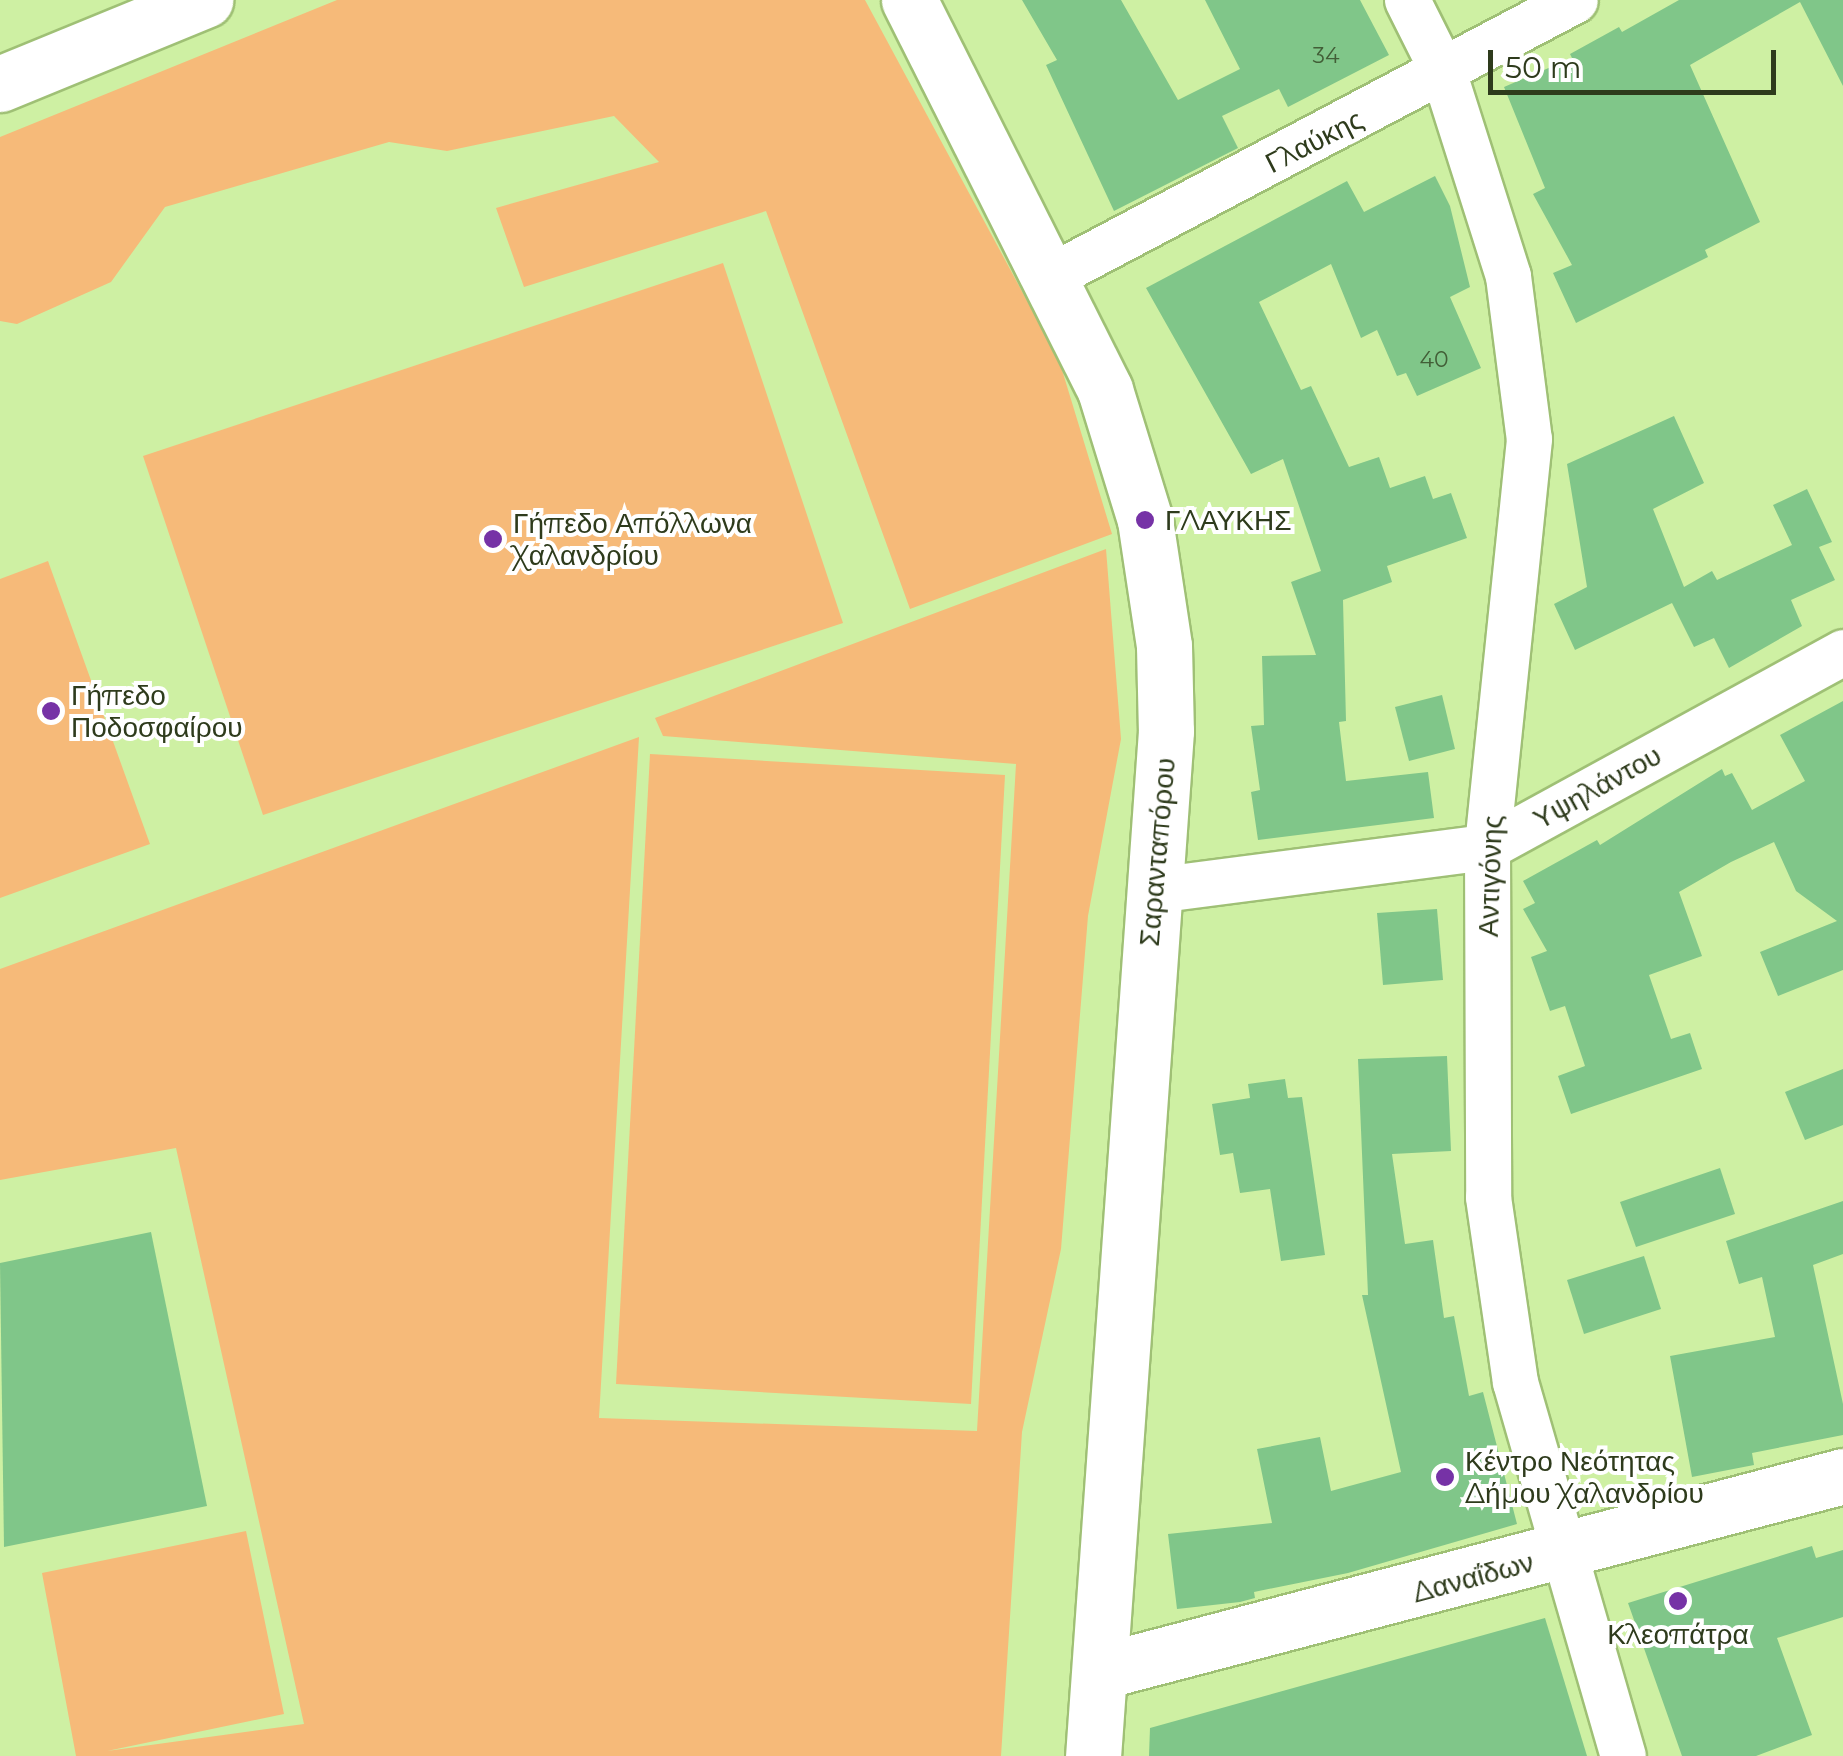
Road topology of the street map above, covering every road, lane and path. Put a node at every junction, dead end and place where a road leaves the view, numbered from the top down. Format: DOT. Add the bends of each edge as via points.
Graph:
graph roads {
  1 [pos="205,0"];
  2 [pos="908,0"];
  3 [pos="1407,0"];
  4 [pos="1575,0"];
  5 [pos="1444,74"];
  6 [pos="0,84"];
  7 [pos="1051,276"];
  8 [pos="1843,652"];
  9 [pos="1487,847"];
  10 [pos="1154,890"];
  11 [pos="1843,1476"];
  12 [pos="1561,1553"];
  13 [pos="1102,1672"];
  14 [pos="1093,1756"];
  15 [pos="1623,1756"];
  1 -- 6 [label="street"];
  2 -- 7 [label="street, Σαρανταπόρου"];
  3 -- 5 [label="street, Αντιγόνης"];
  4 -- 5 [label="street, Γλαύκης"];
  5 -- 7 [label="street, Γλαύκης"];
  5 -- 9 [label="street, Αντιγόνης" via="1508,276 1529,439"];
  7 -- 10 [label="street, Σαρανταπόρου" via="1120,432 1154,570 1166,731"];
  8 -- 9 [label="street, Υψηλάντου"];
  9 -- 10 [label="street, Υψηλάντου"];
  9 -- 12 [label="street, Αντιγόνης" via="1488,1197 1516,1382"];
  10 -- 13 [label="street, Σαρανταπόρου"];
  11 -- 12 [label="street, Δαναΐδων"];
  12 -- 13 [label="street, Δαναΐδων"];
  12 -- 15 [label="street, Αντιγόνης"];
  13 -- 14 [label="street, Σαρανταπόρου"];
}
